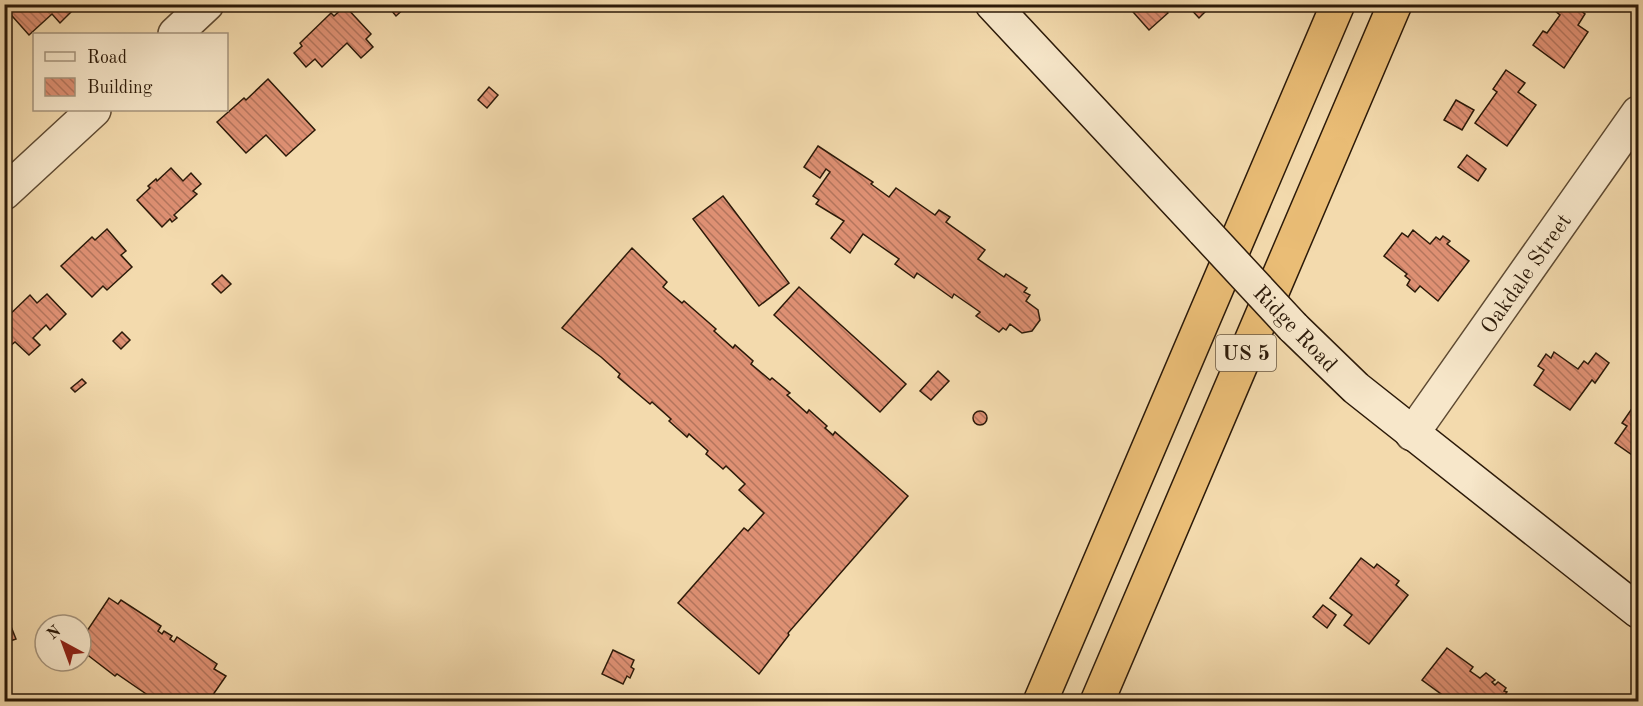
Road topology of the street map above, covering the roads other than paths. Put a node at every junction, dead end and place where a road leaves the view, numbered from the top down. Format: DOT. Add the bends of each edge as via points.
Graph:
graph roads {
  1 [pos="207,4"];
  2 [pos="992,4"];
  3 [pos="1338,4"];
  4 [pos="1395,4"];
  5 [pos="176,33"];
  6 [pos="93,111"];
  7 [pos="1638,113"];
  8 [pos="4,193"];
  9 [pos="1413,434"];
  10 [pos="1638,610"];
  11 [pos="1040,702"];
  12 [pos="1097,702"];
  1 -- 5 [label="street"];
  2 -- 9 [label="street, Ridge Road, bridge" via="1293,327 1351,384"];
  3 -- 11 [label="highway, US 5"];
  4 -- 12 [label="highway, US 5"];
  6 -- 8 [label="street"];
  7 -- 9 [label="street, Oakdale Street"];
  9 -- 10 [label="street, Ridge Road"];
}
